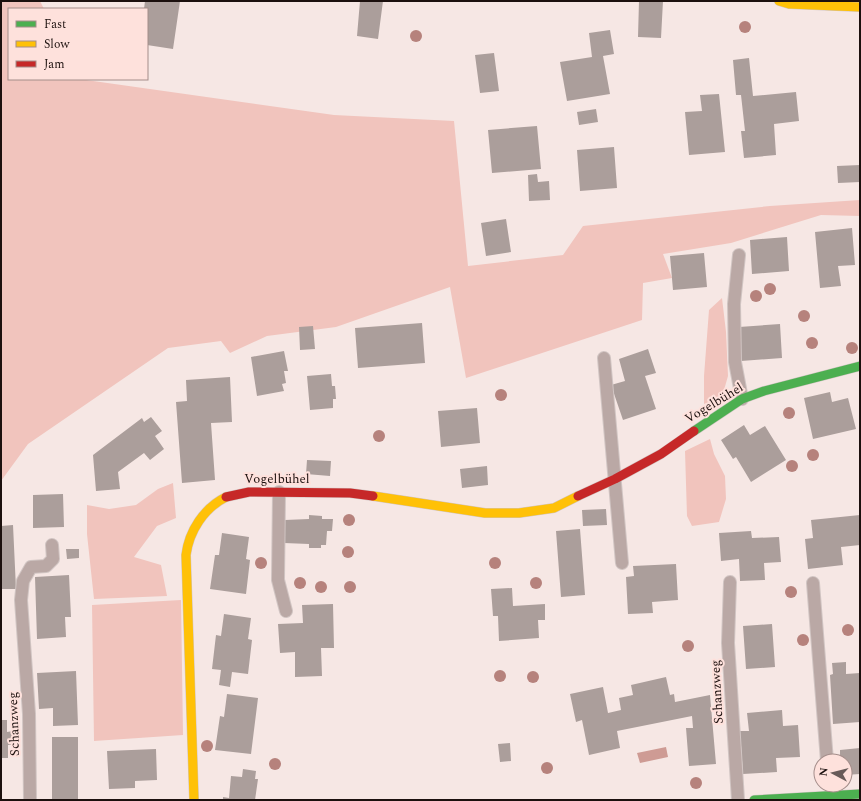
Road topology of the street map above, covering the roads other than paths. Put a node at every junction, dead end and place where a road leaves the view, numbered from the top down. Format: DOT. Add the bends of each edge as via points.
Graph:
graph roads {
  1 [pos="779,1"];
  2 [pos="860,7"];
  3 [pos="739,255"];
  4 [pos="604,358"];
  5 [pos="860,366"];
  6 [pos="742,399"];
  7 [pos="615,479"];
  8 [pos="279,492"];
  9 [pos="52,545"];
  10 [pos="622,563"];
  11 [pos="730,582"];
  12 [pos="813,583"];
  13 [pos="286,611"];
  14 [pos="826,753"];
  15 [pos="813,792"];
  16 [pos="30,800"];
  17 [pos="194,800"];
  18 [pos="738,800"];
  19 [pos="754,800"];
  1 -- 2 [label="street" via="789,4"];
  3 -- 6 [label="lane" via="734,304 735,362"];
  4 -- 7 [label="lane"];
  5 -- 6 [label="street, Vogelbühel"];
  6 -- 7 [label="street, Vogelbühel" via="661,454"];
  7 -- 8 [label="street, Vogelbühel" via="554,508 519,513 485,513 350,493"];
  7 -- 10 [label="lane"];
  8 -- 13 [label="lane" via="278,580"];
  8 -- 17 [label="street, Vogelbühel" via="236,493 222,499 207,512 188,542 186,559"];
  9 -- 16 [label="lane, Schanzweg" via="53,559 46,566 31,567 23,581 21,600 29,714"];
  11 -- 18 [label="lane, Schanzweg" via="728,644"];
  12 -- 14 [label="lane"];
  15 -- 19 [label="street"];
}
